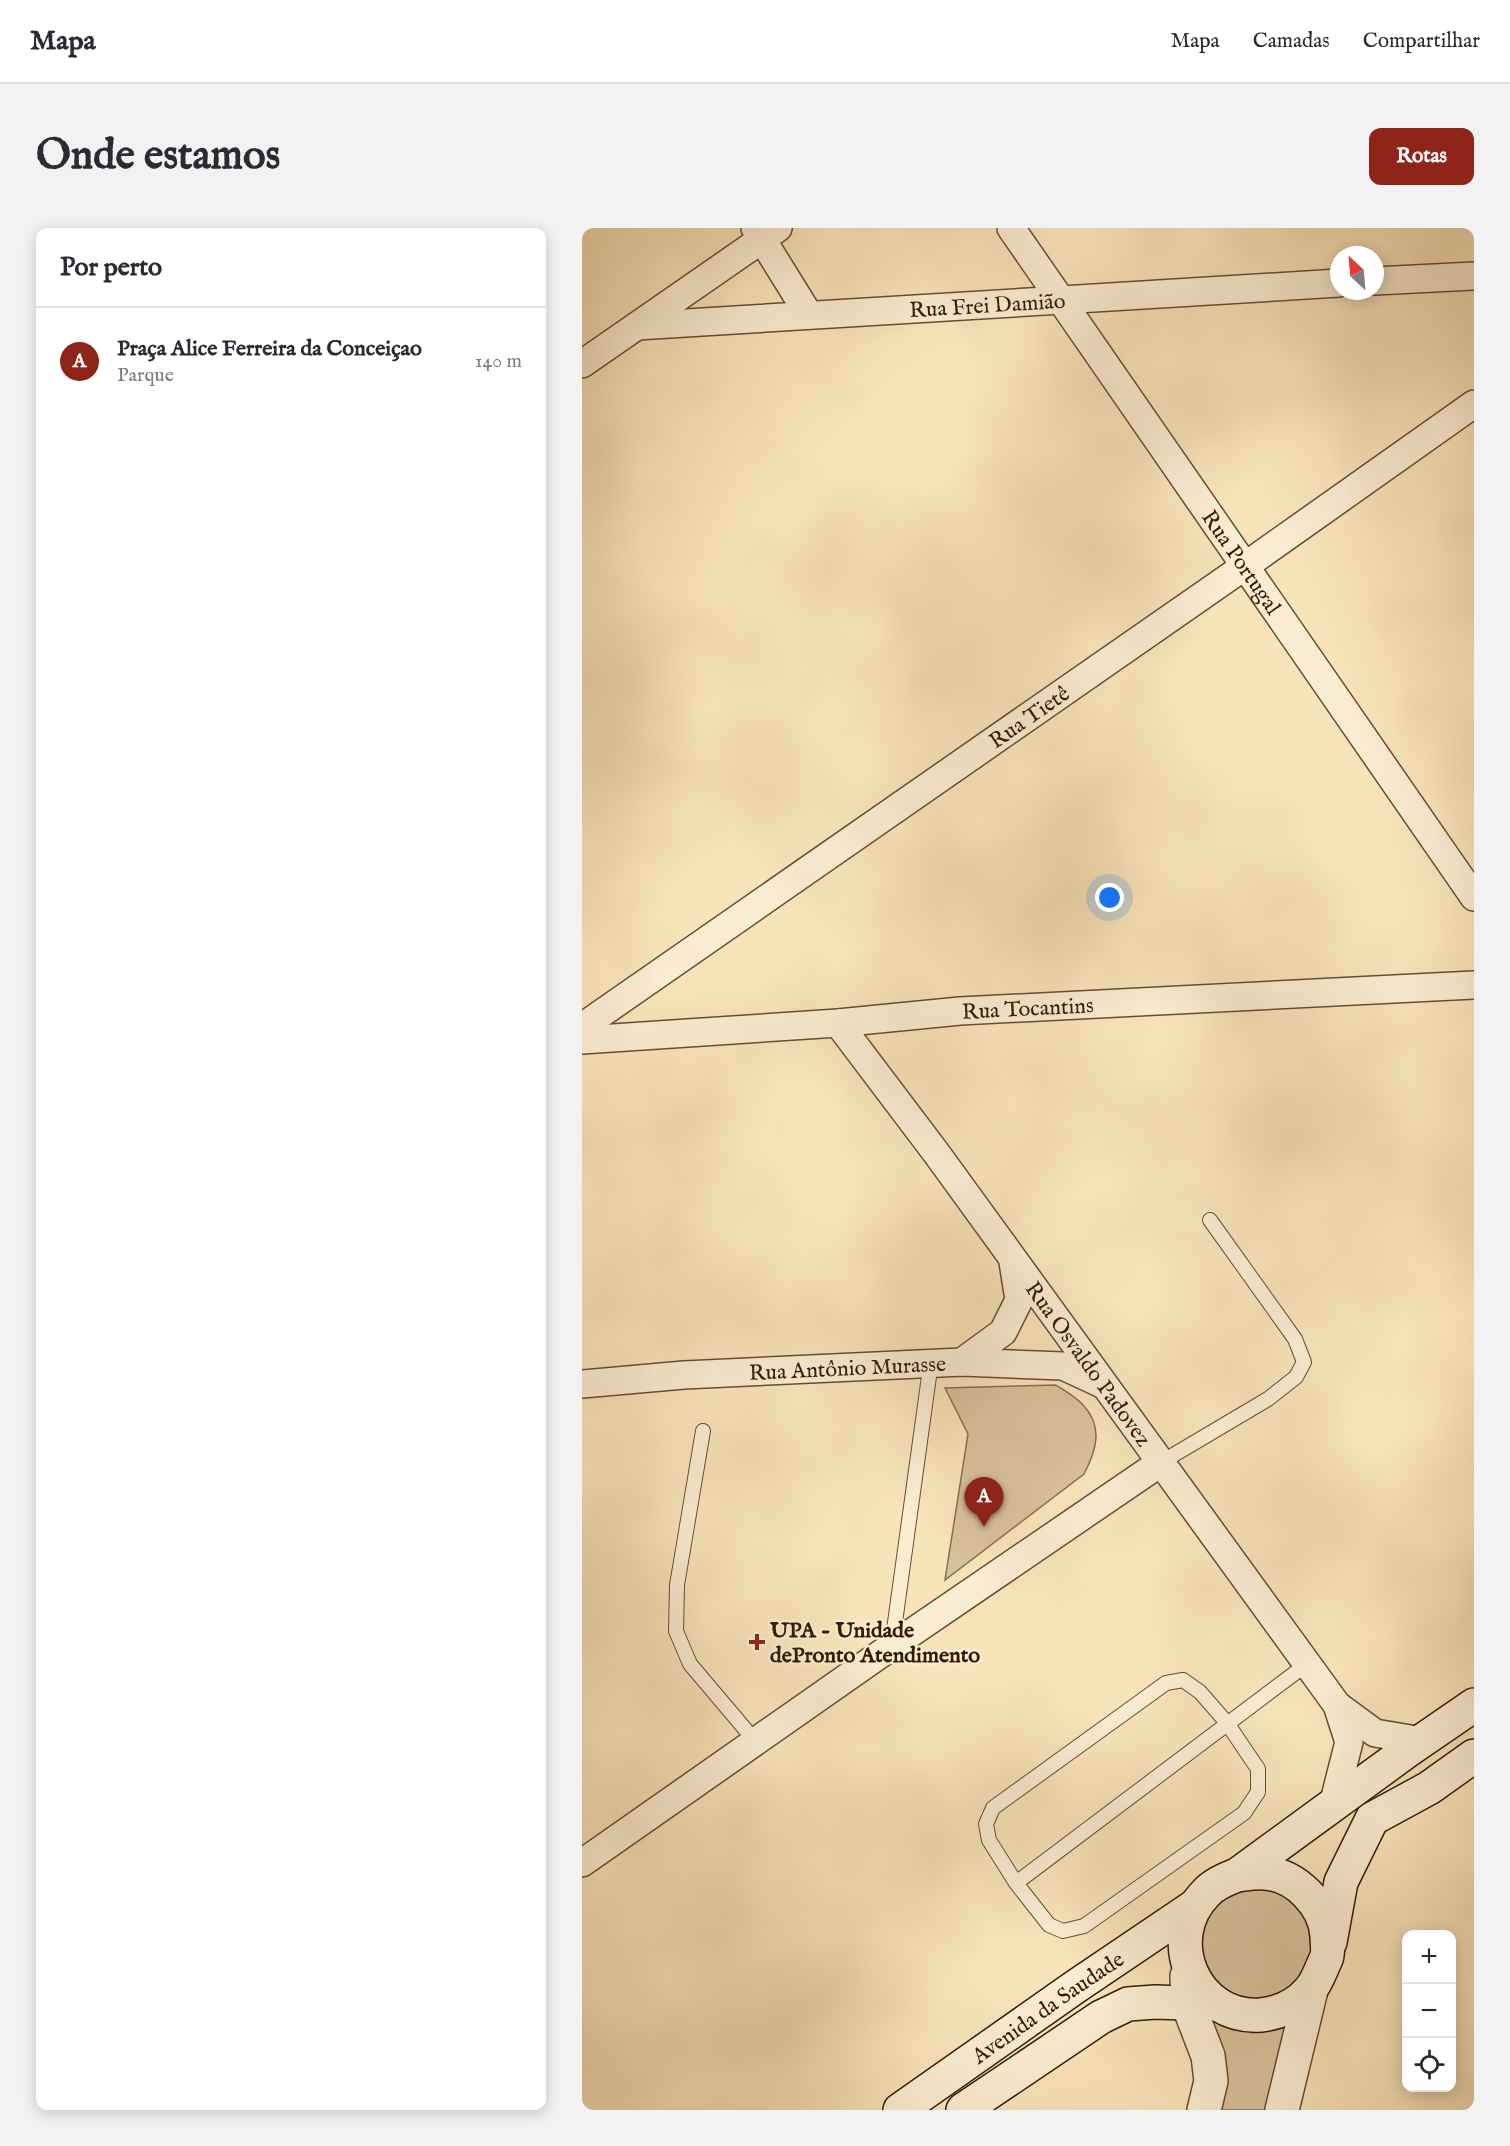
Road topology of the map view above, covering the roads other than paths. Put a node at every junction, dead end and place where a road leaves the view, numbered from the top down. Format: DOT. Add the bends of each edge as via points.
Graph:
graph roads {
  1 [pos="1011,228"];
  2 [pos="765,232"];
  3 [pos="1474,276"];
  4 [pos="1384,281"];
  5 [pos="1330,284"];
  6 [pos="1060,299"];
  7 [pos="809,315"];
  8 [pos="637,326"];
  9 [pos="582,364"];
  10 [pos="1474,404"];
  11 [pos="1245,567"];
  12 [pos="1474,897"];
  13 [pos="1474,985"];
  14 [pos="838,1023"];
  15 [pos="582,1027"];
  16 [pos="582,1040"];
  17 [pos="1210,1220"];
  18 [pos="1012,1259"];
  19 [pos="931,1362"];
  20 [pos="962,1362"];
  21 [pos="582,1384"];
  22 [pos="1108,1387"];
  23 [pos="703,1431"];
  24 [pos="1160,1463"];
  25 [pos="892,1646"];
  26 [pos="1307,1664"];
  27 [pos="1337,1705"];
  28 [pos="1474,1705"];
  29 [pos="1227,1723"];
  30 [pos="1422,1741"];
  31 [pos="756,1742"];
  32 [pos="1474,1756"];
  33 [pos="1333,1805"];
  34 [pos="582,1863"];
  35 [pos="1237,1875"];
  36 [pos="1016,1883"];
  37 [pos="1196,1906"];
  38 [pos="1328,1955"];
  39 [pos="1311,1990"];
  40 [pos="1202,2004"];
  41 [pos="900,2110"];
  42 [pos="963,2110"];
  43 [pos="1204,2110"];
  44 [pos="1282,2110"];
  1 -- 6 [label="street, Rua Portugal"];
  2 -- 7 [label="street"];
  2 -- 8 [label="street"];
  3 -- 4 [label="street"];
  5 -- 6 [label="street, Rua Frei Damião"];
  6 -- 7 [label="street, Rua Frei Damião"];
  6 -- 11 [label="street, Rua Portugal"];
  7 -- 8 [label="street, Rua Frei Damião"];
  8 -- 9 [label="street"];
  10 -- 11 [label="street, Rua Tietê"];
  11 -- 12 [label="street, Rua Portugal"];
  11 -- 15 [label="street, Rua Tietê"];
  13 -- 14 [label="street, Rua Tocantins" via="960,1011"];
  14 -- 16 [label="street, Rua Tocantins"];
  14 -- 18 [label="street, Rua Osvaldo Padovez"];
  17 -- 24 [label="lane" via="1295,1339 1304,1362 1296,1377 1268,1399"];
  18 -- 20 [label="street" via="1018,1300 1003,1332"];
  18 -- 22 [label="street, Rua Osvaldo Padovez"];
  19 -- 20 [label="street, Rua Antônio Murasse"];
  19 -- 21 [label="street, Rua Antônio Murasse"];
  19 -- 25 [label="lane"];
  20 -- 22 [label="street, Rua Antônio Murasse" via="1063,1366"];
  22 -- 24 [label="street, Rua Osvaldo Padovez"];
  23 -- 31 [label="lane" via="677,1585 676,1631 690,1664"];
  24 -- 25 [label="street"];
  24 -- 26 [label="street, Rua Osvaldo Padovez"];
  25 -- 31 [label="street"];
  26 -- 27 [label="street, Rua Osvaldo Padovez"];
  26 -- 29 [label="lane"];
  27 -- 30 [label="street, Rua Osvaldo Padovez" via="1375,1733"];
  27 -- 33 [label="street, Rua Osvaldo Padovez" via="1349,1742"];
  28 -- 30 [label="main road"];
  29 -- 36 [label="lane"];
  29 -- 36 [label="lane" via="1200,1692 1183,1680 1166,1683 993,1808 986,1824 989,1840"];
  29 -- 36 [label="lane" via="1258,1769 1258,1792 1244,1813 1084,1926 1063,1931 1049,1925"];
  30 -- 33 [label="main road"];
  31 -- 34 [label="street"];
  32 -- 38 [label="main road" via="1429,1788 1372,1818 1341,1882"];
  33 -- 35 [label="main road"];
  35 -- 37 [label="main road" via="1206,1892"];
  35 -- 38 [label="main road" via="1266,1873 1293,1882 1307,1894 1326,1927"];
  37 -- 40 [label="main road" via="1185,1932 1186,1959"];
  37 -- 41 [label="main road, Avenida da Saudade"];
  38 -- 39 [label="main road"];
  39 -- 40 [label="main road" via="1295,2004 1273,2014 1249,2016"];
  39 -- 44 [label="main road"];
  40 -- 42 [label="main road, Avenida da Saudade" via="1128,2004 1101,2017"];
  40 -- 43 [label="main road" via="1211,2081"];
}
